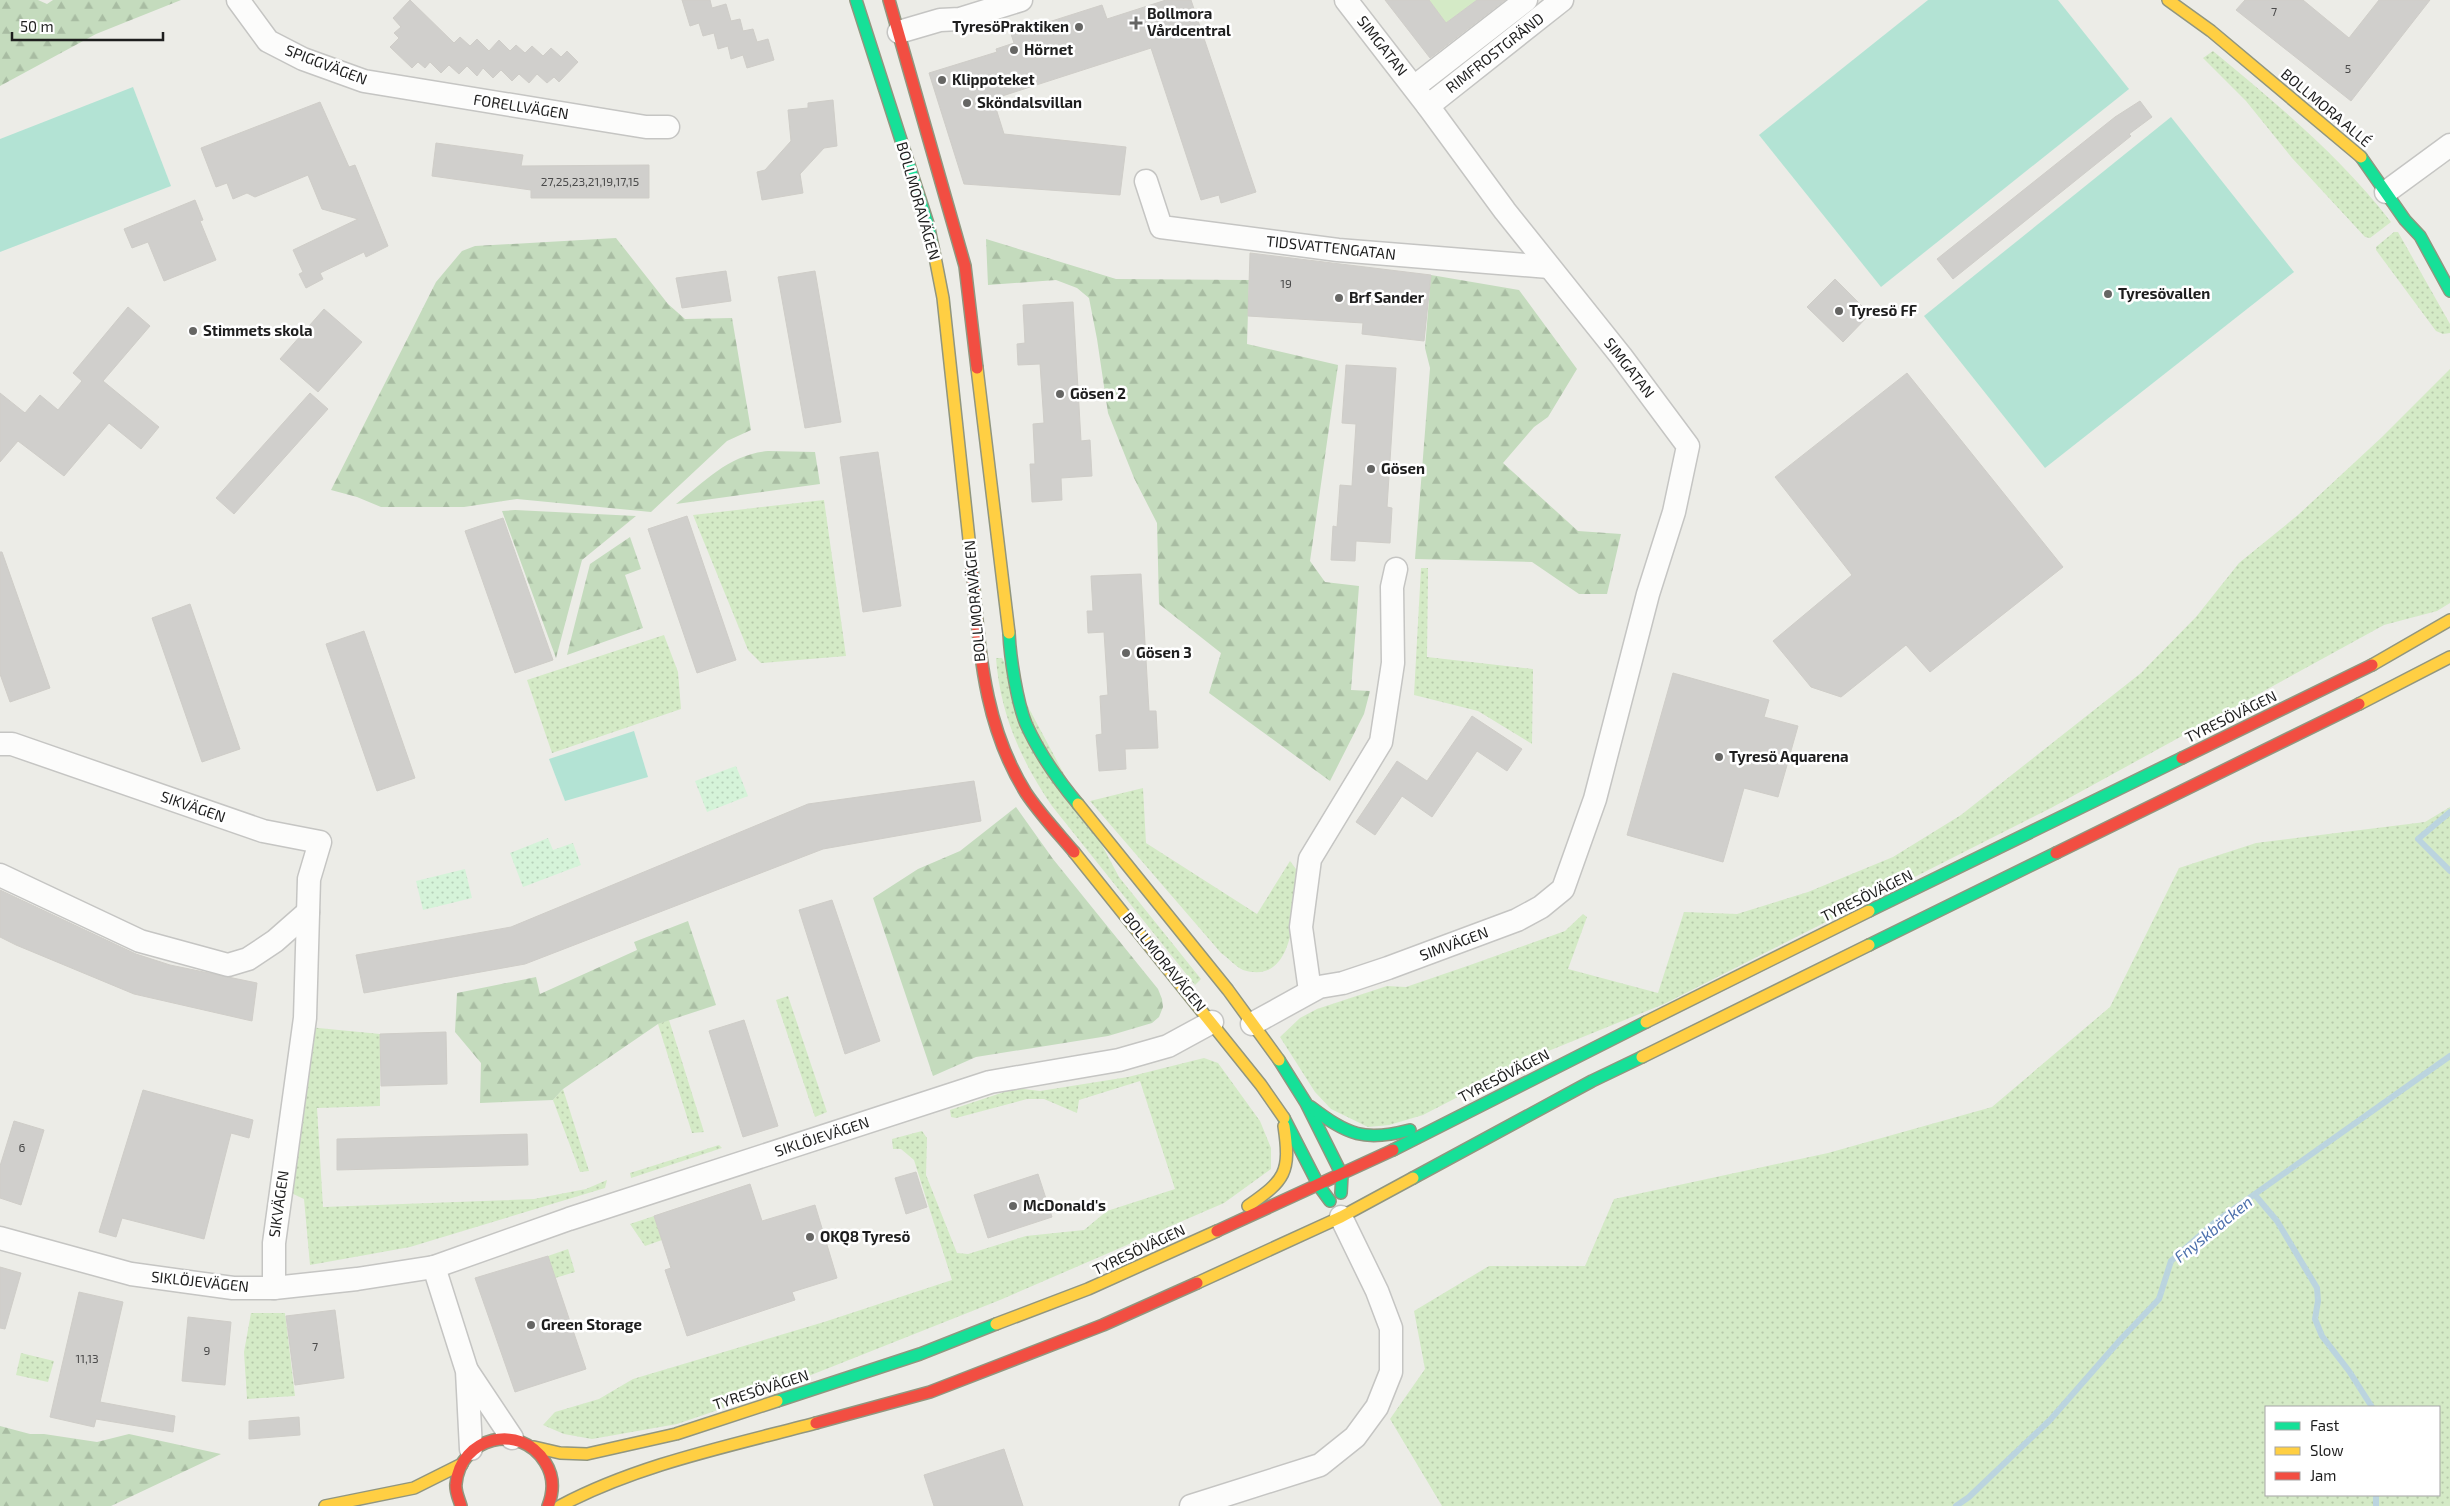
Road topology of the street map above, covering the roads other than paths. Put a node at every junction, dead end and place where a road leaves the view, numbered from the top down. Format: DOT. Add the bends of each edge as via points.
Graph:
graph roads {
  1 [pos="238,0"];
  2 [pos="856,0"];
  3 [pos="889,0"];
  4 [pos="1021,0"];
  5 [pos="1346,0"];
  6 [pos="1526,0"];
  7 [pos="1562,0"];
  8 [pos="2168,0"];
  9 [pos="899,32"];
  10 [pos="870,42"];
  11 [pos="375,83"];
  12 [pos="1414,86"];
  13 [pos="1428,106"];
  14 [pos="668,127"];
  15 [pos="2450,145"];
  16 [pos="1146,181"];
  17 [pos="2386,192"];
  18 [pos="1549,267"];
  19 [pos="2450,291"];
  20 [pos="1396,569"];
  21 [pos="2450,620"];
  22 [pos="1008,623"];
  23 [pos="978,628"];
  24 [pos="2450,657"];
  25 [pos="0,744"];
  26 [pos="1595,799"];
  27 [pos="0,875"];
  28 [pos="308,912"];
  29 [pos="1310,990"];
  30 [pos="1217,1022"];
  31 [pos="1247,1024"];
  32 [pos="1306,1103"];
  33 [pos="1283,1116"];
  34 [pos="1455,1117"];
  35 [pos="1342,1175"];
  36 [pos="1319,1186"];
  37 [pos="1341,1217"];
  38 [pos="0,1238"];
  39 [pos="1199,1239"];
  40 [pos="434,1267"];
  41 [pos="274,1288"];
  42 [pos="467,1371"];
  43 [pos="512,1438"];
  44 [pos="534,1446"];
  45 [pos="467,1456"];
  46 [pos="325,1506"];
  47 [pos="461,1506"];
  48 [pos="548,1506"];
  49 [pos="560,1506"];
  50 [pos="1191,1506"];
  1 -- 11 [label="street, SPIGGVÄGEN" via="268,41 303,59"];
  2 -- 10 [label="main road, BOLLMORAVÄGEN"];
  3 -- 9 [label="main road, BOLLMORAVÄGEN"];
  4 -- 9 [label="street" via="960,19 940,20"];
  5 -- 12 [label="street, SIMGATAN"];
  6 -- 12 [label="street, RIMFROSTGRÄND"];
  7 -- 13 [label="street, RIMFROSTGRÄND"];
  8 -- 17 [label="main road, BOLLMORA ALLÉ" via="2212,31 2365,161"];
  9 -- 10 [label="main road"];
  9 -- 22 [label="main road, BOLLMORAVÄGEN" via="966,266"];
  10 -- 23 [label="main road, BOLLMORAVÄGEN" via="928,224 943,298"];
  11 -- 14 [label="street, FORELLVÄGEN" via="646,127"];
  12 -- 13 [label="street, SIMGATAN"];
  13 -- 18 [label="street, SIMGATAN"];
  15 -- 17 [label="street"];
  16 -- 18 [label="street, TIDSVATTENGATAN" via="1161,227 1338,250"];
  17 -- 19 [label="main road, BOLLMORA ALLÉ" via="2420,236"];
  18 -- 26 [label="street, SIMGATAN" via="1688,446 1674,512 1648,594"];
  20 -- 29 [label="street" via="1392,587 1393,663 1381,742 1310,859 1306,874 1301,927"];
  21 -- 34 [label="main road, TYRESÖVÄGEN" via="2302,699"];
  22 -- 23 [label="main road"];
  22 -- 31 [label="main road, BOLLMORAVÄGEN" via="1010,654 1026,723 1055,776 1228,990"];
  23 -- 30 [label="main road, BOLLMORAVÄGEN" via="978,657 995,729 1027,794"];
  24 -- 37 [label="main road" via="1592,1081"];
  25 -- 28 [label="street, SIKVÄGEN" via="12,744 264,831 320,842 310,879"];
  26 -- 29 [label="street, SIMVÄGEN" via="1563,888 1541,908 1397,965"];
  27 -- 28 [label="street" via="140,941 228,965 248,959"];
  28 -- 41 [label="street, SIKVÄGEN" via="305,1018 274,1243"];
  29 -- 31 [label="street, SIMVÄGEN"];
  30 -- 33 [label="main road, BOLLMORAVÄGEN"];
  30 -- 40 [label="street, SIKLÖJEVÄGEN" via="1168,1046 1119,1060 990,1082 568,1219"];
  31 -- 32 [label="main road, BOLLMORAVÄGEN" via="1280,1061"];
  32 -- 34 [label="main road, BOLLMORAVÄGEN" via="1340,1130 1361,1137 1382,1138"];
  32 -- 35 [label="main road, BOLLMORAVÄGEN"];
  33 -- 36 [label="main road, BOLLMORAVÄGEN"];
  33 -- 39 [label="main road, BOLLMORAVÄGEN" via="1288,1151 1276,1187"];
  34 -- 35 [label="main road, TYRESÖVÄGEN"];
  35 -- 36 [label="main road, TYRESÖVÄGEN"];
  35 -- 37 [label="main road"];
  36 -- 37 [label="main road, BOLLMORAVÄGEN"];
  36 -- 39 [label="main road, TYRESÖVÄGEN"];
  37 -- 49 [label="main road" via="1103,1325 930,1392 680,1460 596,1488"];
  37 -- 50 [label="street" via="1391,1328 1390,1372 1377,1407 1355,1437 1320,1465"];
  38 -- 41 [label="street, SIKLÖJEVÄGEN" via="131,1274 233,1288"];
  39 -- 44 [label="main road, TYRESÖVÄGEN" via="1088,1289 920,1354 676,1434 587,1454 560,1453"];
  40 -- 41 [label="street, SIKLÖJEVÄGEN"];
  40 -- 42 [label="street"];
  42 -- 43 [label="street"];
  42 -- 45 [label="street"];
  43 -- 44 [label="main road, TYRESÖVÄGEN"];
  43 -- 45 [label="main road, TYRESÖVÄGEN" via="496,1438"];
  44 -- 48 [label="main road" via="546,1459 553,1481"];
  45 -- 46 [label="main road, TYRESÖVÄGEN" via="414,1488"];
  45 -- 47 [label="main road" via="456,1480"];
}
